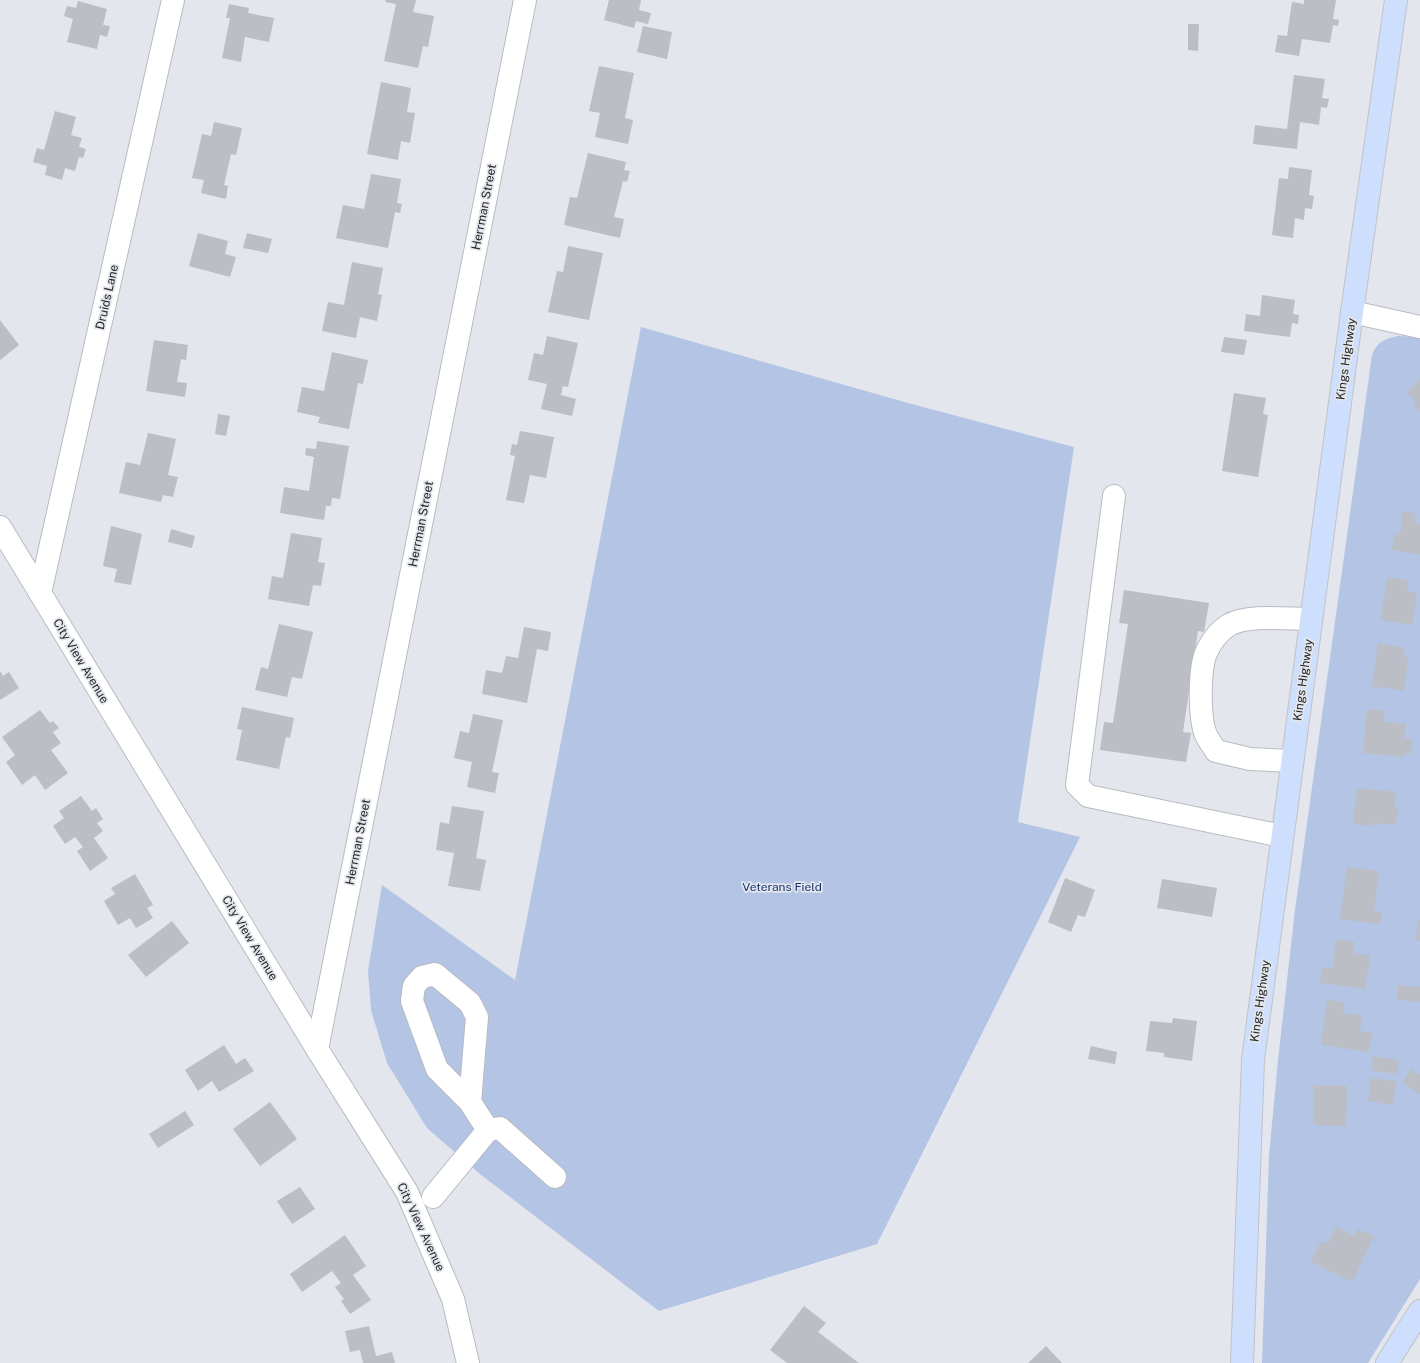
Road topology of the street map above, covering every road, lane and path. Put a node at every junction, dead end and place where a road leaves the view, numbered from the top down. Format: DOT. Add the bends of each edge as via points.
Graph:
graph roads {
  1 [pos="173,0"];
  2 [pos="525,0"];
  3 [pos="1396,0"];
  4 [pos="1352,312"];
  5 [pos="1420,327"];
  6 [pos="1114,496"];
  7 [pos="0,527"];
  8 [pos="40,593"];
  9 [pos="1311,620"];
  10 [pos="1292,762"];
  11 [pos="1282,836"];
  12 [pos="318,1049"];
  13 [pos="470,1102"];
  14 [pos="488,1130"];
  15 [pos="554,1177"];
  16 [pos="433,1197"];
  17 [pos="1420,1312"];
  18 [pos="468,1363"];
  19 [pos="1242,1363"];
  20 [pos="1388,1363"];
  1 -- 8 [label="street, Druids Lane"];
  2 -- 12 [label="street, Herrman Street"];
  3 -- 4 [label="main road, Kings Highway"];
  4 -- 5 [label="street"];
  4 -- 9 [label="main road, Kings Highway"];
  6 -- 11 [label="street" via="1077,785 1088,796"];
  7 -- 8 [label="street, City View Avenue"];
  8 -- 12 [label="street, City View Avenue"];
  9 -- 10 [label="main road, Kings Highway"];
  9 -- 10 [label="street" via="1246,619 1229,624 1216,636 1206,654 1201,713 1206,735 1216,751 1250,759"];
  10 -- 11 [label="main road, Kings Highway"];
  11 -- 19 [label="main road, Kings Highway" via="1252,1060"];
  12 -- 18 [label="street, City View Avenue" via="408,1192 453,1299"];
  13 -- 13 [label="street" via="477,1017 470,1003 435,974 422,977 414,986 412,1001 437,1069"];
  13 -- 14 [label="street"];
  14 -- 15 [label="street" via="500,1128"];
  14 -- 16 [label="street"];
  17 -- 20 [label="main road"];
}
